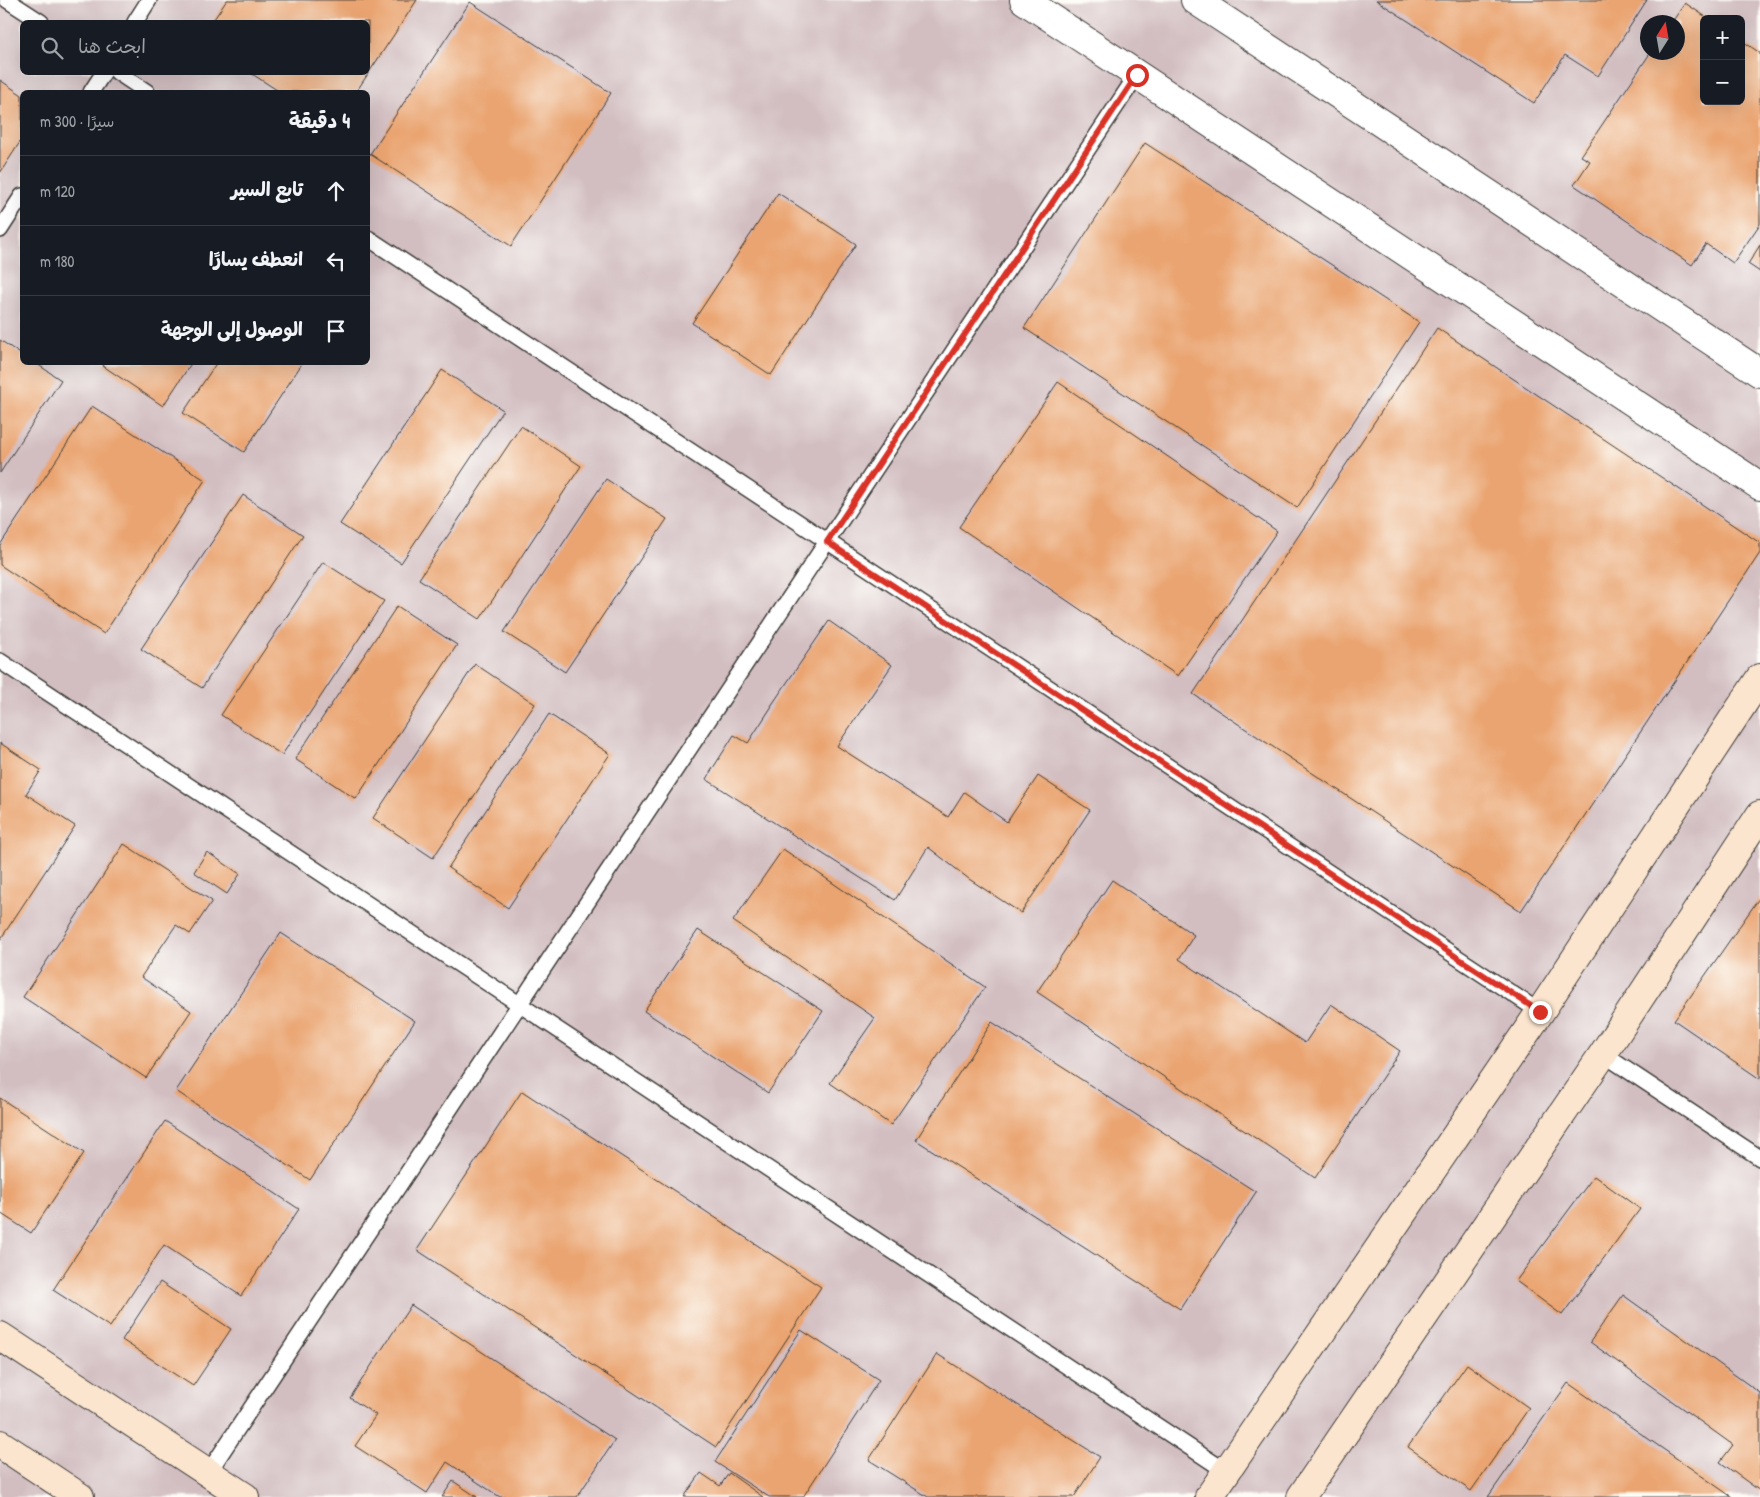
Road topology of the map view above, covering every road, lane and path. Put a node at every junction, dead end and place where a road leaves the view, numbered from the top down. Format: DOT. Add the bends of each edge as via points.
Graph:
graph roads {
  1 [pos="7,0"];
  2 [pos="149,0"];
  3 [pos="1024,0"];
  4 [pos="1195,0"];
  5 [pos="38,20"];
  6 [pos="136,20"];
  7 [pos="102,75"];
  8 [pos="122,75"];
  9 [pos="1137,75"];
  10 [pos="92,90"];
  11 [pos="144,90"];
  12 [pos="20,199"];
  13 [pos="0,230"];
  14 [pos="370,239"];
  15 [pos="1760,373"];
  16 [pos="1760,486"];
  17 [pos="827,542"];
  18 [pos="0,661"];
  19 [pos="1760,678"];
  20 [pos="1760,815"];
  21 [pos="519,1005"];
  22 [pos="1540,1012"];
  23 [pos="1603,1054"];
  24 [pos="1760,1158"];
  25 [pos="0,1336"];
  26 [pos="0,1444"];
  27 [pos="1227,1472"];
  28 [pos="208,1473"];
  29 [pos="80,1497"];
  30 [pos="245,1497"];
  31 [pos="1209,1497"];
  32 [pos="1301,1497"];
  1 -- 5 [label="lane"];
  2 -- 6 [label="lane"];
  3 -- 9 [label="street"];
  4 -- 15 [label="street"];
  7 -- 10 [label="lane"];
  8 -- 11 [label="lane"];
  9 -- 16 [label="street"];
  9 -- 17 [label="lane"];
  12 -- 13 [label="lane"];
  14 -- 17 [label="lane"];
  17 -- 21 [label="lane"];
  17 -- 22 [label="lane"];
  18 -- 21 [label="lane"];
  19 -- 22 [label="street"];
  20 -- 23 [label="street"];
  21 -- 27 [label="lane"];
  21 -- 28 [label="lane"];
  22 -- 27 [label="street"];
  23 -- 24 [label="lane"];
  23 -- 32 [label="street"];
  25 -- 28 [label="street"];
  26 -- 29 [label="street"];
  27 -- 31 [label="street"];
  28 -- 30 [label="street"];
}
